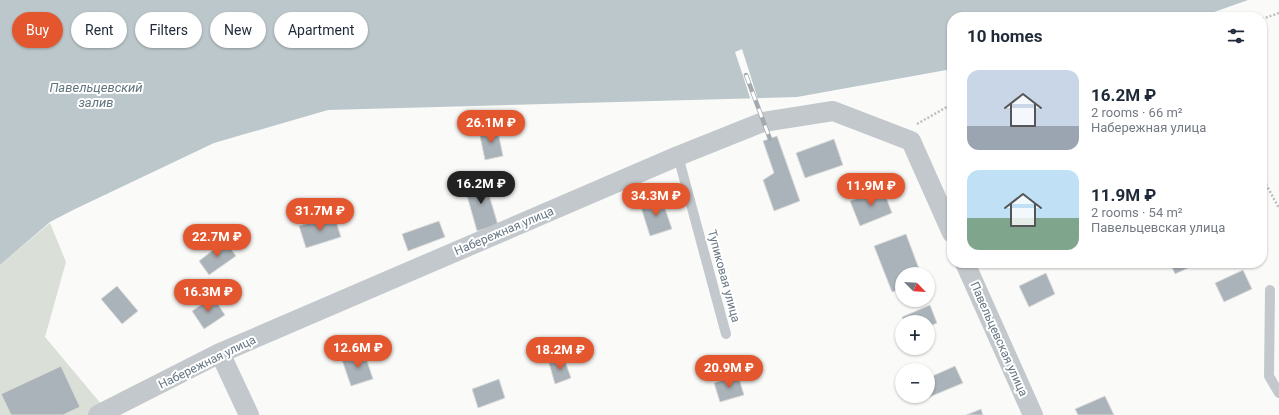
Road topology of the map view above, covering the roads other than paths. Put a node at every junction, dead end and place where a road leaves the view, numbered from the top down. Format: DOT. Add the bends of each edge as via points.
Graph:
graph roads {
  1 [pos="678,156"];
  2 [pos="947,223"];
  3 [pos="968,268"];
  4 [pos="1270,290"];
  5 [pos="726,334"];
  6 [pos="220,354"];
  7 [pos="1279,393"];
  8 [pos="103,413"];
  9 [pos="249,415"];
  10 [pos="1033,415"];
  1 -- 2 [label="street, Набережная улица" via="763,122 833,111 903,138"];
  1 -- 5 [label="lane, Тупиковая улица"];
  1 -- 6 [label="street, Набережная улица"];
  3 -- 10 [label="street, Павельцевская улица"];
  4 -- 7 [label="lane" via="1269,376"];
  6 -- 8 [label="street, Набережная улица"];
  6 -- 9 [label="street"];
}
